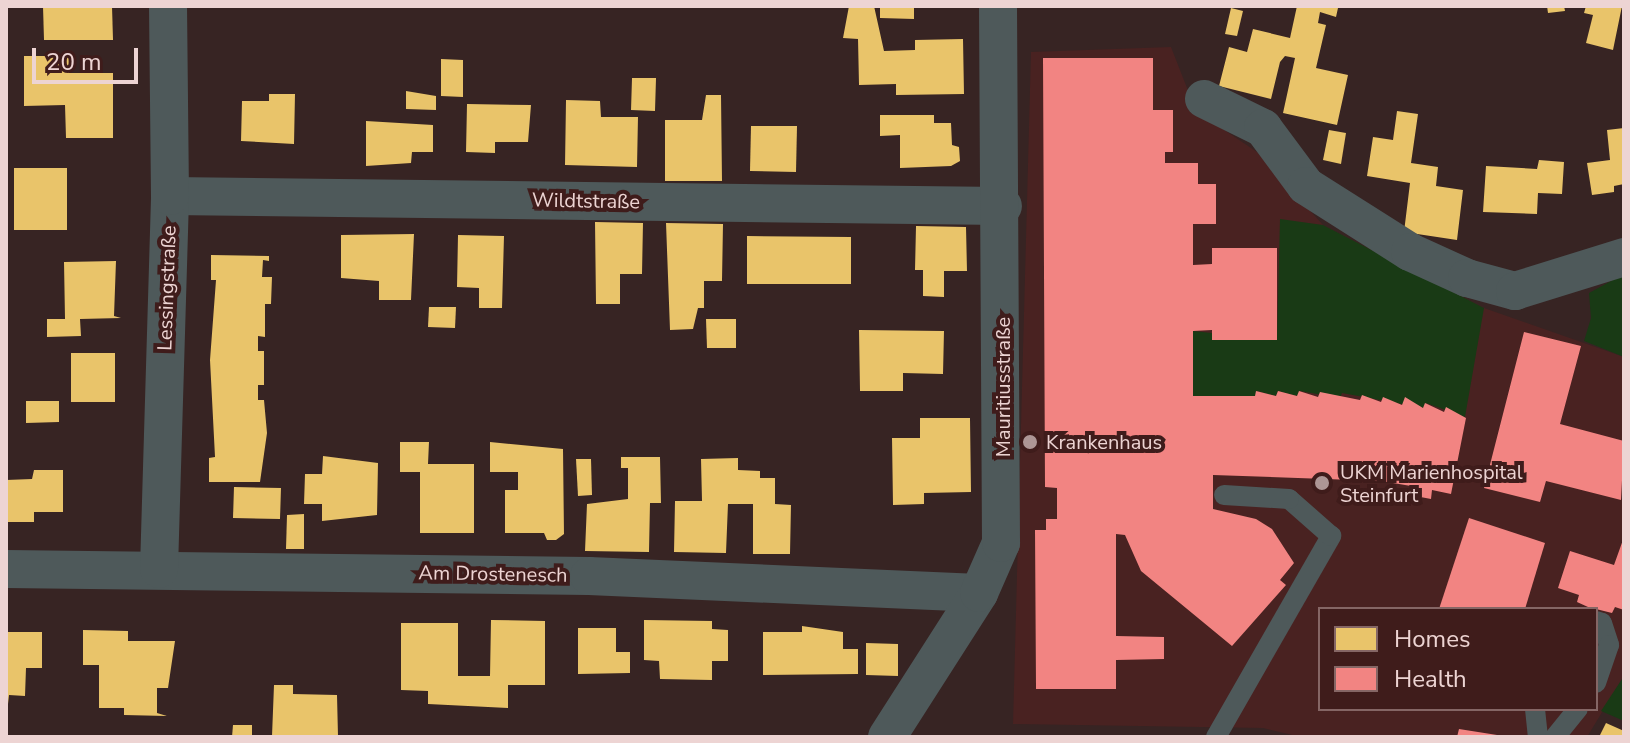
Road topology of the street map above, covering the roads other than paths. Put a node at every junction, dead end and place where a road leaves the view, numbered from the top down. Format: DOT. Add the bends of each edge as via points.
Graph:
graph roads {
  1 [pos="168,6"];
  2 [pos="998,6"];
  3 [pos="1204,99"];
  4 [pos="170,196"];
  5 [pos="1003,206"];
  6 [pos="1624,257"];
  7 [pos="1224,495"];
  8 [pos="6,569"];
  9 [pos="159,569"];
  10 [pos="979,593"];
  11 [pos="1598,622"];
  12 [pos="1598,677"];
  13 [pos="1535,711"];
  14 [pos="1576,711"];
  15 [pos="887,737"];
  16 [pos="1216,737"];
  17 [pos="1538,737"];
  18 [pos="1555,737"];
  1 -- 4 [label="street, Lessingstraße"];
  2 -- 5 [label="street, Mauritiusstraße"];
  3 -- 6 [label="street" via="1263,128 1294,185 1410,252 1467,278 1515,291"];
  4 -- 5 [label="street, Wildtstraße"];
  4 -- 9 [label="street, Lessingstraße"];
  5 -- 10 [label="street, Mauritiusstraße" via="1001,543"];
  7 -- 16 [label="lane" via="1289,499 1331,536"];
  8 -- 9 [label="street, Am Drostenesch"];
  9 -- 10 [label="street, Am Drostenesch" via="589,576"];
  10 -- 15 [label="street, Mauritiusstraße"];
  11 -- 12 [label="lane" via="1609,645"];
  13 -- 17 [label="lane"];
  14 -- 18 [label="lane"];
}
